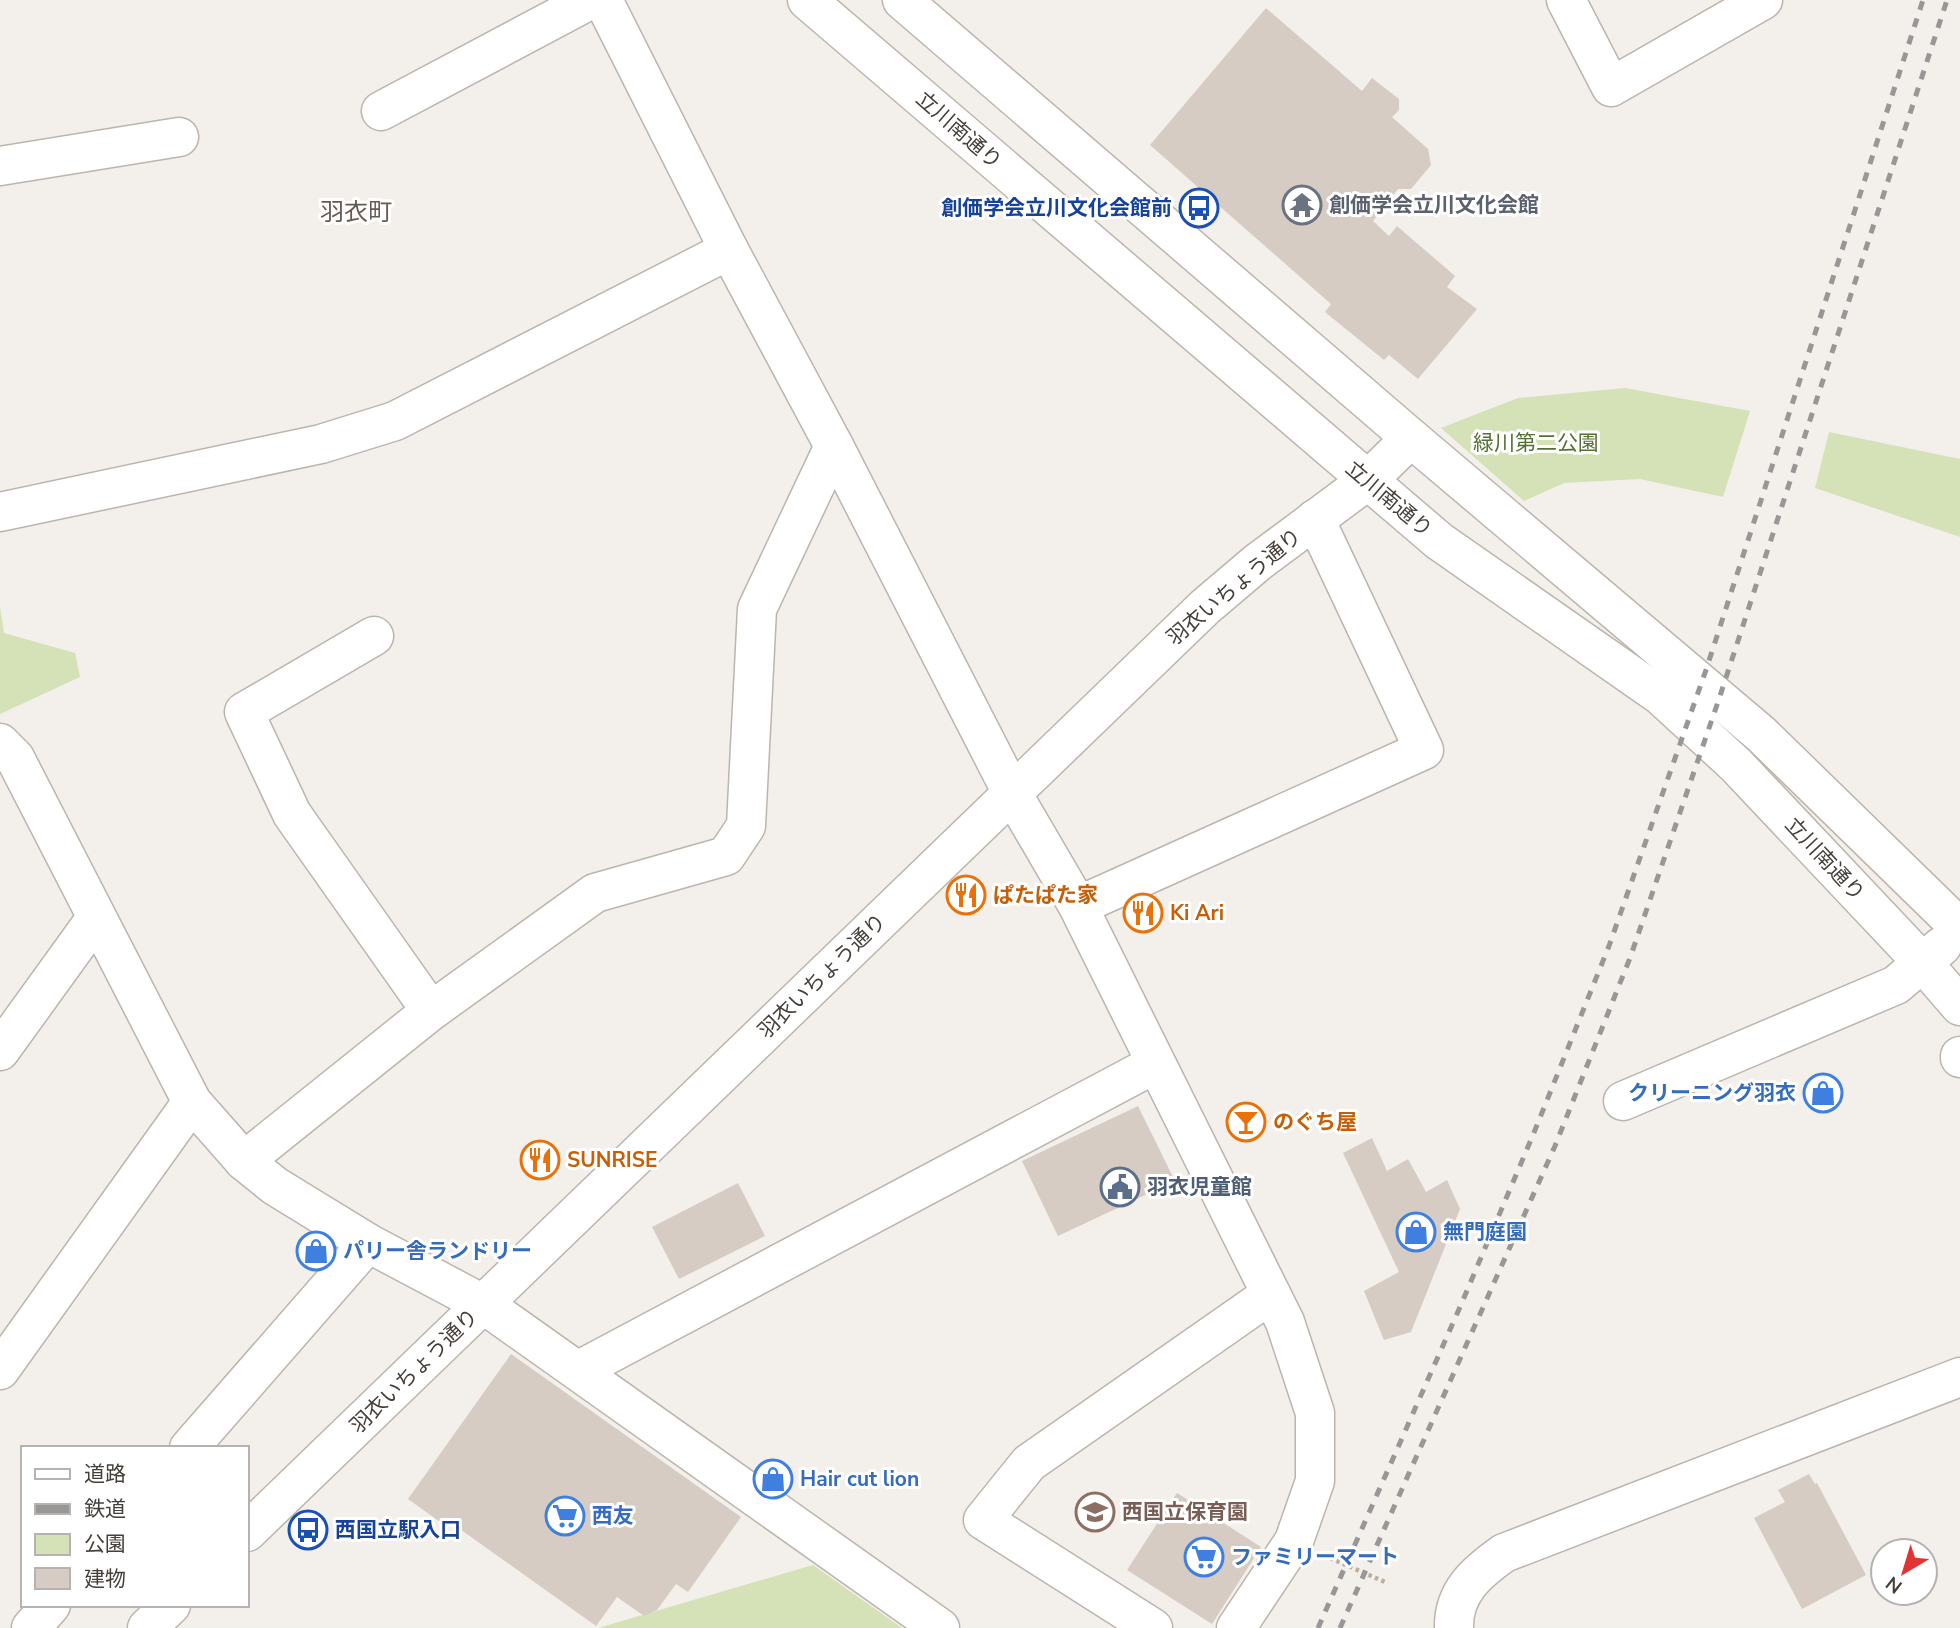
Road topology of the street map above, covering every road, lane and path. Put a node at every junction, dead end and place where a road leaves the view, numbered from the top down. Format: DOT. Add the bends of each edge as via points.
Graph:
graph roads {
  1 [pos="590,0"];
  2 [pos="603,0"];
  3 [pos="807,0"];
  4 [pos="902,0"];
  5 [pos="1566,0"];
  6 [pos="1763,0"];
  7 [pos="381,111"];
  8 [pos="179,136"];
  9 [pos="0,166"];
  10 [pos="729,250"];
  11 [pos="1411,438"];
  12 [pos="834,446"];
  13 [pos="1367,481"];
  14 [pos="0,512"];
  15 [pos="1315,519"];
  16 [pos="374,636"];
  17 [pos="0,743"];
  18 [pos="1012,793"];
  19 [pos="1078,906"];
  20 [pos="96,918"];
  21 [pos="1960,930"];
  22 [pos="1923,963"];
  23 [pos="1960,1006"];
  24 [pos="432,1011"];
  25 [pos="0,1051"];
  26 [pos="1156,1064"];
  27 [pos="1623,1101"];
  28 [pos="192,1102"];
  29 [pos="244,1161"];
  30 [pos="368,1244"];
  31 [pos="1271,1294"];
  32 [pos="483,1304"];
  33 [pos="0,1370"];
  34 [pos="579,1370"];
  35 [pos="1960,1377"];
  36 [pos="191,1446"];
  37 [pos="248,1531"];
  38 [pos="1294,1541"];
  39 [pos="1385,1583"];
  40 [pos="49,1607"];
  41 [pos="169,1607"];
  42 [pos="31,1628"];
  43 [pos="147,1628"];
  44 [pos="940,1628"];
  45 [pos="1153,1628"];
  46 [pos="1236,1628"];
  47 [pos="1454,1628"];
  1 -- 7 [label="street"];
  2 -- 10 [label="street"];
  3 -- 13 [label="street, 立川南通り"];
  4 -- 11 [label="street, 立川南通り"];
  5 -- 6 [label="street" via="1611,87"];
  8 -- 9 [label="street"];
  10 -- 12 [label="street"];
  10 -- 14 [label="street" via="395,421 321,444"];
  11 -- 13 [label="street, 羽衣いちょう通り"];
  11 -- 21 [label="street, 立川南通り" via="1761,734"];
  12 -- 18 [label="street"];
  12 -- 24 [label="street" via="757,609 746,826 726,856 595,892"];
  13 -- 15 [label="street, 羽衣いちょう通り"];
  13 -- 22 [label="street, 立川南通り" via="1439,541 1661,696 1736,765"];
  15 -- 18 [label="street, 羽衣いちょう通り" via="1205,607"];
  15 -- 19 [label="street" via="1424,751"];
  16 -- 24 [label="street" via="244,712 292,814"];
  17 -- 20 [label="street" via="15,758"];
  18 -- 19 [label="street"];
  18 -- 32 [label="street, 羽衣いちょう通り"];
  19 -- 26 [label="street"];
  20 -- 25 [label="street"];
  20 -- 28 [label="street"];
  21 -- 22 [label="street"];
  22 -- 23 [label="street, 立川南通り"];
  22 -- 27 [label="street" via="1896,985"];
  24 -- 29 [label="street"];
  26 -- 31 [label="street"];
  26 -- 34 [label="street"];
  28 -- 29 [label="street"];
  28 -- 33 [label="street"];
  29 -- 30 [label="street" via="275,1186"];
  30 -- 32 [label="street"];
  30 -- 36 [label="street"];
  31 -- 38 [label="street" via="1315,1413 1315,1481"];
  31 -- 45 [label="street" via="1029,1463 983,1520"];
  32 -- 34 [label="street"];
  32 -- 37 [label="street, 羽衣いちょう通り"];
  34 -- 44 [label="street"];
  35 -- 47 [label="street" via="1504,1553 1475,1575 1458,1598"];
  38 -- 39 [label="path"];
  38 -- 46 [label="street"];
  40 -- 42 [label="street"];
  41 -- 43 [label="street"];
}
